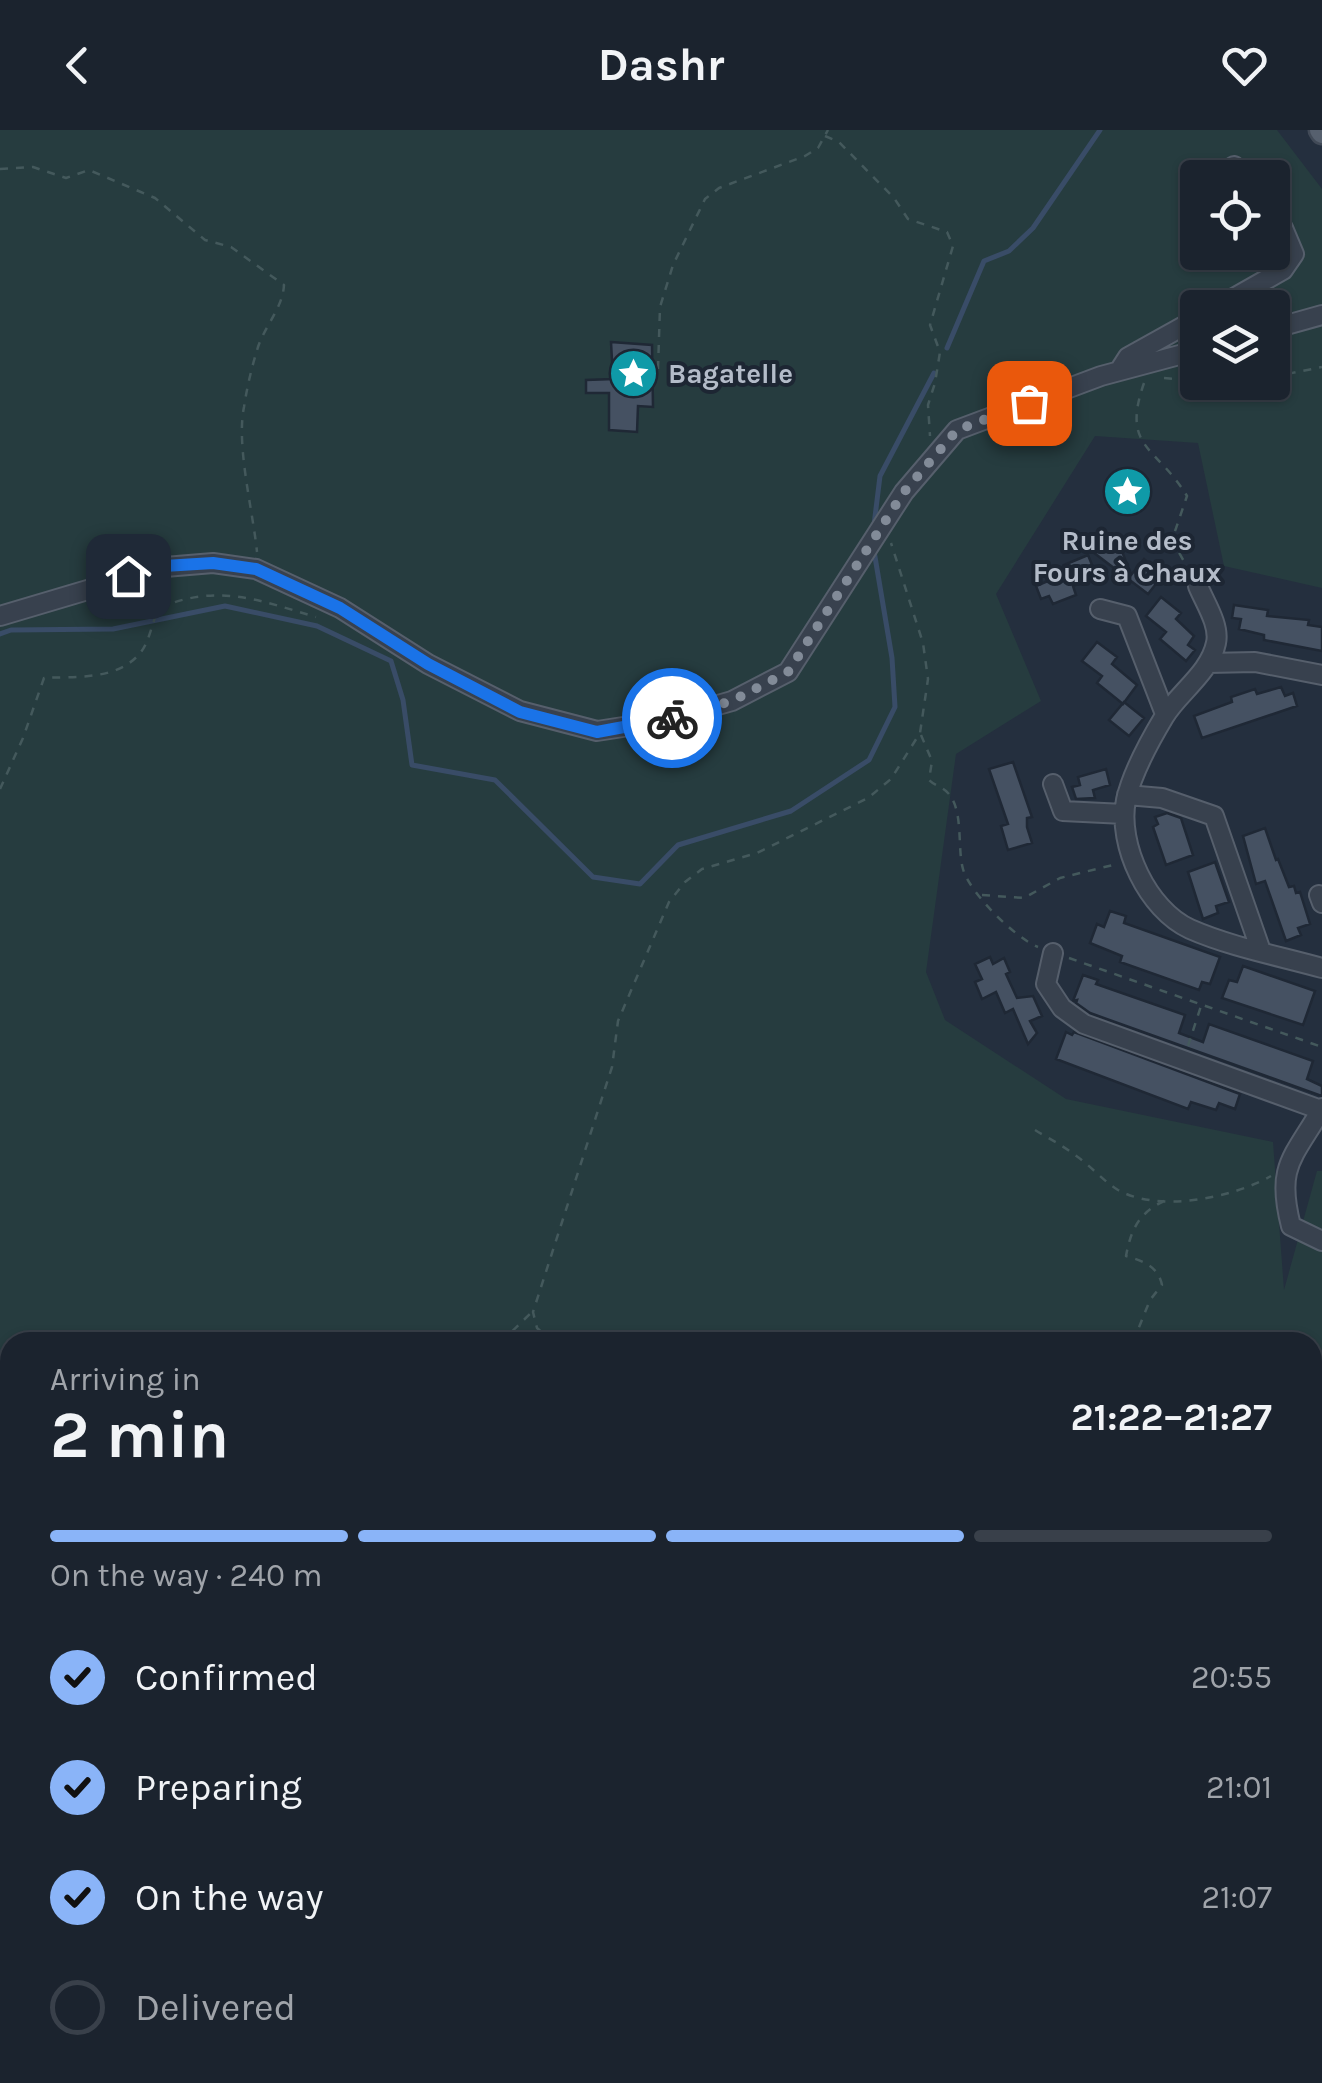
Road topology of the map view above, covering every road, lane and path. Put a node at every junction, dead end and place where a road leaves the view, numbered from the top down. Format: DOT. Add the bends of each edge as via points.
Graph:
graph roads {
  1 [pos="828,130"];
  2 [pos="825,136"];
  3 [pos="0,169"];
  4 [pos="1283,270"];
  5 [pos="1248,290"];
  6 [pos="1322,315"];
  7 [pos="1290,324"];
  8 [pos="1180,328"];
  9 [pos="1180,357"];
  10 [pos="1322,367"];
  11 [pos="1149,368"];
  12 [pos="658,369"];
  13 [pos="1119,371"];
  14 [pos="1290,373"];
  15 [pos="1180,380"];
  16 [pos="943,447"];
  17 [pos="884,522"];
  18 [pos="256,569"];
  19 [pos="1198,586"];
  20 [pos="1100,610"];
  21 [pos="0,616"];
  22 [pos="320,618"];
  23 [pos="1208,662"];
  24 [pos="1322,675"];
  25 [pos="1165,714"];
  26 [pos="920,733"];
  27 [pos="1053,784"];
  28 [pos="0,789"];
  29 [pos="1126,804"];
  30 [pos="1135,861"];
  31 [pos="981,895"];
  32 [pos="1261,951"];
  33 [pos="1053,953"];
  34 [pos="1322,968"];
  35 [pos="1202,1004"];
  36 [pos="1322,1047"];
  37 [pos="1184,1058"];
  38 [pos="1321,1109"];
  39 [pos="1035,1130"];
  40 [pos="1288,1163"];
  41 [pos="1166,1201"];
  42 [pos="1322,1241"];
  43 [pos="532,1312"];
  44 [pos="511,1332"];
  45 [pos="542,1332"];
  46 [pos="1137,1332"];
  1 -- 2 [label="path"];
  2 -- 12 [label="path" via="805,156 705,198 660,307"];
  2 -- 16 [label="path" via="839,142 908,218 948,232 953,246 930,325 940,352 927,424"];
  3 -- 18 [label="path" via="33,167 66,178 89,170 155,198 205,240 231,247 284,285 284,298 259,343 243,411"];
  4 -- 5 [label="street"];
  6 -- 7 [label="street"];
  8 -- 13 [label="street" via="1128,357"];
  9 -- 11 [label="street"];
  10 -- 14 [label="path"];
  11 -- 13 [label="street"];
  11 -- 15 [label="path"];
  11 -- 19 [label="path" via="1134,410 1136,434 1187,496 1172,540"];
  13 -- 16 [label="street" via="957,430"];
  16 -- 17 [label="street"];
  17 -- 18 [label="street" via="788,672 732,701 597,732 520,712 340,608"];
  17 -- 26 [label="path" via="923,643 928,679"];
  18 -- 21 [label="street" via="164,566"];
  19 -- 23 [label="street" via="1216,629"];
  20 -- 25 [label="street" via="1128,616"];
  22 -- 28 [label="path" via="217,592 159,608 141,652 124,666 102,675 44,678"];
  23 -- 24 [label="street" via="1255,662"];
  23 -- 25 [label="street"];
  25 -- 29 [label="street"];
  26 -- 31 [label="path" via="932,761 929,780 952,800 961,866"];
  26 -- 43 [label="path" via="892,779 868,798 757,853 702,869 669,902 618,1021 612,1066"];
  27 -- 29 [label="street" via="1063,811"];
  29 -- 30 [label="street"];
  29 -- 32 [label="street" via="1162,798 1214,816"];
  30 -- 31 [label="path" via="1060,878 1024,898"];
  30 -- 32 [label="street" via="1166,913 1189,928"];
  31 -- 33 [label="path" via="1021,940"];
  32 -- 34 [label="street"];
  33 -- 35 [label="path"];
  33 -- 37 [label="street" via="1046,984 1062,1008 1084,1024"];
  35 -- 36 [label="path"];
  35 -- 37 [label="path"];
  37 -- 38 [label="street"];
  38 -- 40 [label="street"];
  39 -- 41 [label="path" via="1116,1189"];
  40 -- 41 [label="path" via="1252,1187"];
  40 -- 42 [label="street" via="1284,1182 1292,1226"];
  41 -- 46 [label="path" via="1131,1231 1126,1256 1148,1264 1162,1285"];
  43 -- 44 [label="path"];
  43 -- 45 [label="path"];
}
